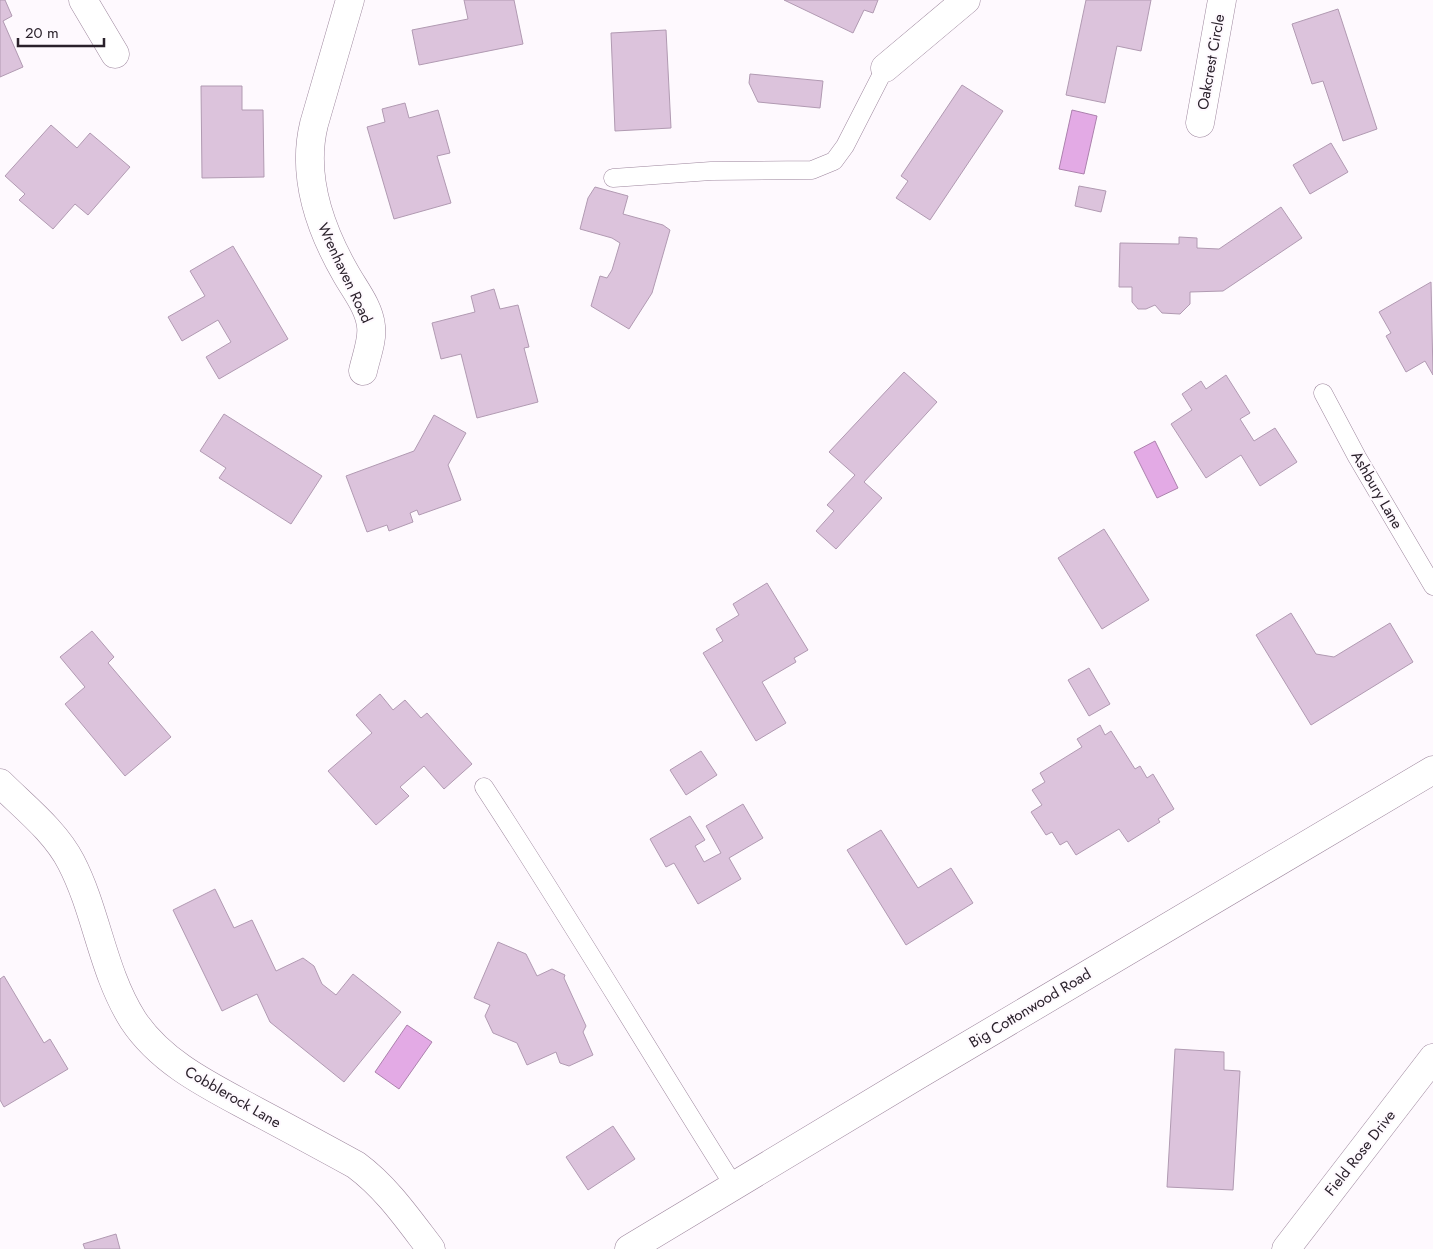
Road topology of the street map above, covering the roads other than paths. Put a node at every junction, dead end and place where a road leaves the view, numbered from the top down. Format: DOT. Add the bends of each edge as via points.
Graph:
graph roads {
  1 [pos="82,0"];
  2 [pos="350,0"];
  3 [pos="966,0"];
  4 [pos="1222,0"];
  5 [pos="115,54"];
  6 [pos="885,68"];
  7 [pos="1200,123"];
  8 [pos="613,178"];
  9 [pos="363,371"];
  10 [pos="1323,393"];
  11 [pos="1433,586"];
  12 [pos="1433,770"];
  13 [pos="0,783"];
  14 [pos="484,787"];
  15 [pos="1433,1058"];
  16 [pos="734,1186"];
  17 [pos="431,1249"];
  18 [pos="629,1249"];
  19 [pos="1286,1249"];
  1 -- 5 [label="street"];
  2 -- 9 [label="street, Wrenhaven Road" via="310,139 310,167 316,206 326,239 364,305 371,324 372,334"];
  3 -- 6 [label="street"];
  4 -- 7 [label="street, Oakcrest Circle"];
  6 -- 8 [label="lane" via="834,162 812,170 711,171"];
  10 -- 11 [label="lane, Ashbury Lane" via="1356,457"];
  12 -- 16 [label="street, Big Cottonwood Road"];
  13 -- 17 [label="street, Cobblerock Lane" via="68,856 83,889 119,993 148,1038 195,1078 362,1170 381,1186"];
  14 -- 16 [label="lane" via="568,916"];
  15 -- 19 [label="street, Field Rose Drive"];
  16 -- 18 [label="street, Big Cottonwood Road"];
}
